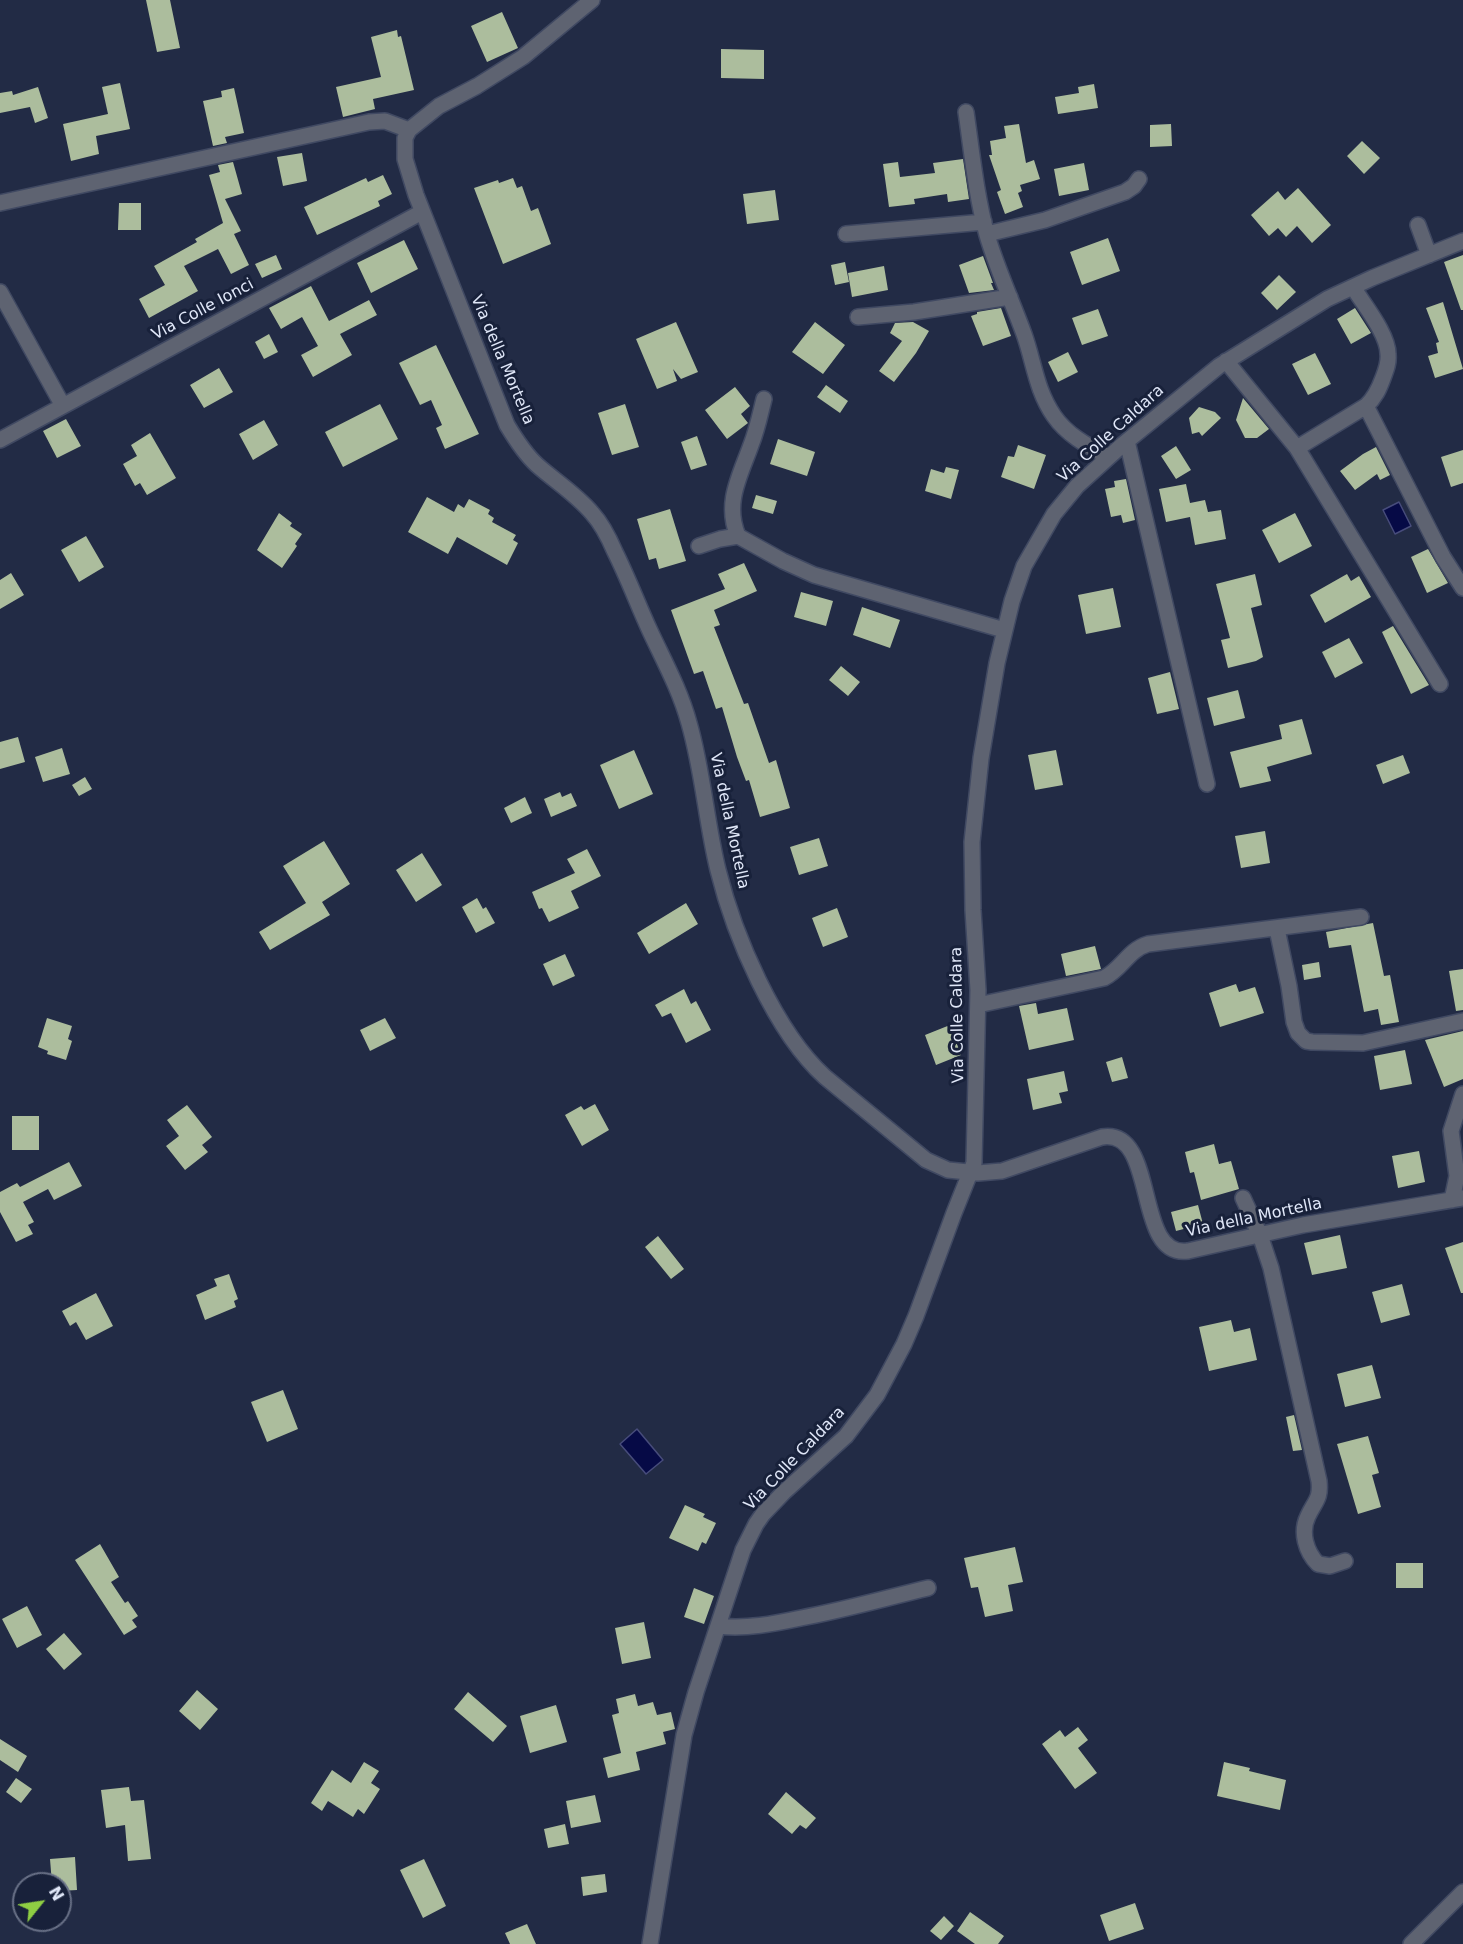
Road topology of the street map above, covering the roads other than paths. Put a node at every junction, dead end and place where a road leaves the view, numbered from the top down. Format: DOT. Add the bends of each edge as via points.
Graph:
graph roads {
  1 [pos="592,0"];
  2 [pos="966,112"];
  3 [pos="409,130"];
  4 [pos="1139,179"];
  5 [pos="0,203"];
  6 [pos="422,212"];
  7 [pos="1418,225"];
  8 [pos="986,228"];
  9 [pos="846,234"];
  10 [pos="1463,241"];
  11 [pos="1429,255"];
  12 [pos="1353,287"];
  13 [pos="0,292"];
  14 [pos="1010,297"];
  15 [pos="858,317"];
  16 [pos="1226,361"];
  17 [pos="764,399"];
  18 [pos="63,406"];
  19 [pos="1366,406"];
  20 [pos="0,440"];
  21 [pos="1127,441"];
  22 [pos="1296,448"];
  23 [pos="1108,457"];
  24 [pos="738,536"];
  25 [pos="699,546"];
  26 [pos="1463,588"];
  27 [pos="1004,630"];
  28 [pos="1440,684"];
  29 [pos="1207,784"];
  30 [pos="1361,917"];
  31 [pos="1277,929"];
  32 [pos="978,1005"];
  33 [pos="1463,1021"];
  34 [pos="1463,1094"];
  35 [pos="971,1172"];
  36 [pos="1243,1198"];
  37 [pos="1458,1199"];
  38 [pos="1260,1235"];
  39 [pos="1345,1561"];
  40 [pos="928,1588"];
  41 [pos="718,1626"];
  42 [pos="1463,1892"];
  43 [pos="650,1944"];
  44 [pos="1411,1944"];
  1 -- 3 [label="street" via="523,57 439,106"];
  2 -- 8 [label="street"];
  3 -- 5 [label="street" via="385,121 369,122"];
  3 -- 6 [label="street, Via della Mortella" via="404,142 405,159"];
  4 -- 8 [label="street" via="1120,194 1045,220"];
  6 -- 18 [label="street, Via Colle Ionci"];
  6 -- 35 [label="street, Via della Mortella" via="507,425 530,458 574,495 600,524 676,685 697,751 725,894 746,950 784,1028 822,1074 926,1160 948,1170"];
  7 -- 11 [label="street"];
  8 -- 9 [label="street"];
  8 -- 14 [label="street"];
  10 -- 11 [label="street, Via Colle Caldara"];
  11 -- 12 [label="street, Via Colle Caldara"];
  12 -- 16 [label="street, Via Colle Caldara"];
  12 -- 19 [label="street" via="1388,348 1380,386"];
  13 -- 18 [label="street"];
  14 -- 15 [label="street"];
  14 -- 23 [label="street" via="1036,380 1052,412 1071,434"];
  16 -- 21 [label="street, Via Colle Caldara"];
  16 -- 22 [label="street"];
  17 -- 24 [label="street" via="734,494 732,516"];
  18 -- 20 [label="street, Via Colle Ionci"];
  19 -- 22 [label="street"];
  19 -- 26 [label="street" via="1443,557"];
  21 -- 23 [label="street, Via Colle Caldara"];
  21 -- 29 [label="street"];
  22 -- 28 [label="street"];
  23 -- 27 [label="street, Via Colle Caldara" via="1071,492 1039,538 1021,575"];
  24 -- 25 [label="street"];
  24 -- 27 [label="street" via="814,575"];
  27 -- 32 [label="street, Via Colle Caldara" via="990,695 972,842"];
  30 -- 31 [label="street"];
  31 -- 32 [label="street" via="1144,945 1132,951 1118,969 1104,978"];
  31 -- 33 [label="street" via="1294,1022 1298,1034 1306,1041 1363,1042"];
  32 -- 35 [label="street, Via Colle Caldara" via="976,1140"];
  34 -- 37 [label="street" via="1451,1131"];
  35 -- 38 [label="street, Via della Mortella" via="1010,1170 1097,1138 1112,1137 1122,1141 1133,1154 1155,1225 1172,1250 1188,1251"];
  35 -- 41 [label="street, Via Colle Caldara" via="916,1316 887,1377 846,1436 778,1498 756,1524 740,1556"];
  36 -- 38 [label="street"];
  37 -- 38 [label="street, Via della Mortella"];
  38 -- 39 [label="street" via="1319,1481 1318,1500 1305,1523 1305,1539 1318,1564 1330,1566"];
  40 -- 41 [label="street" via="764,1626"];
  41 -- 43 [label="street, Via Colle Caldara" via="681,1745"];
  42 -- 44 [label="street"];
}
